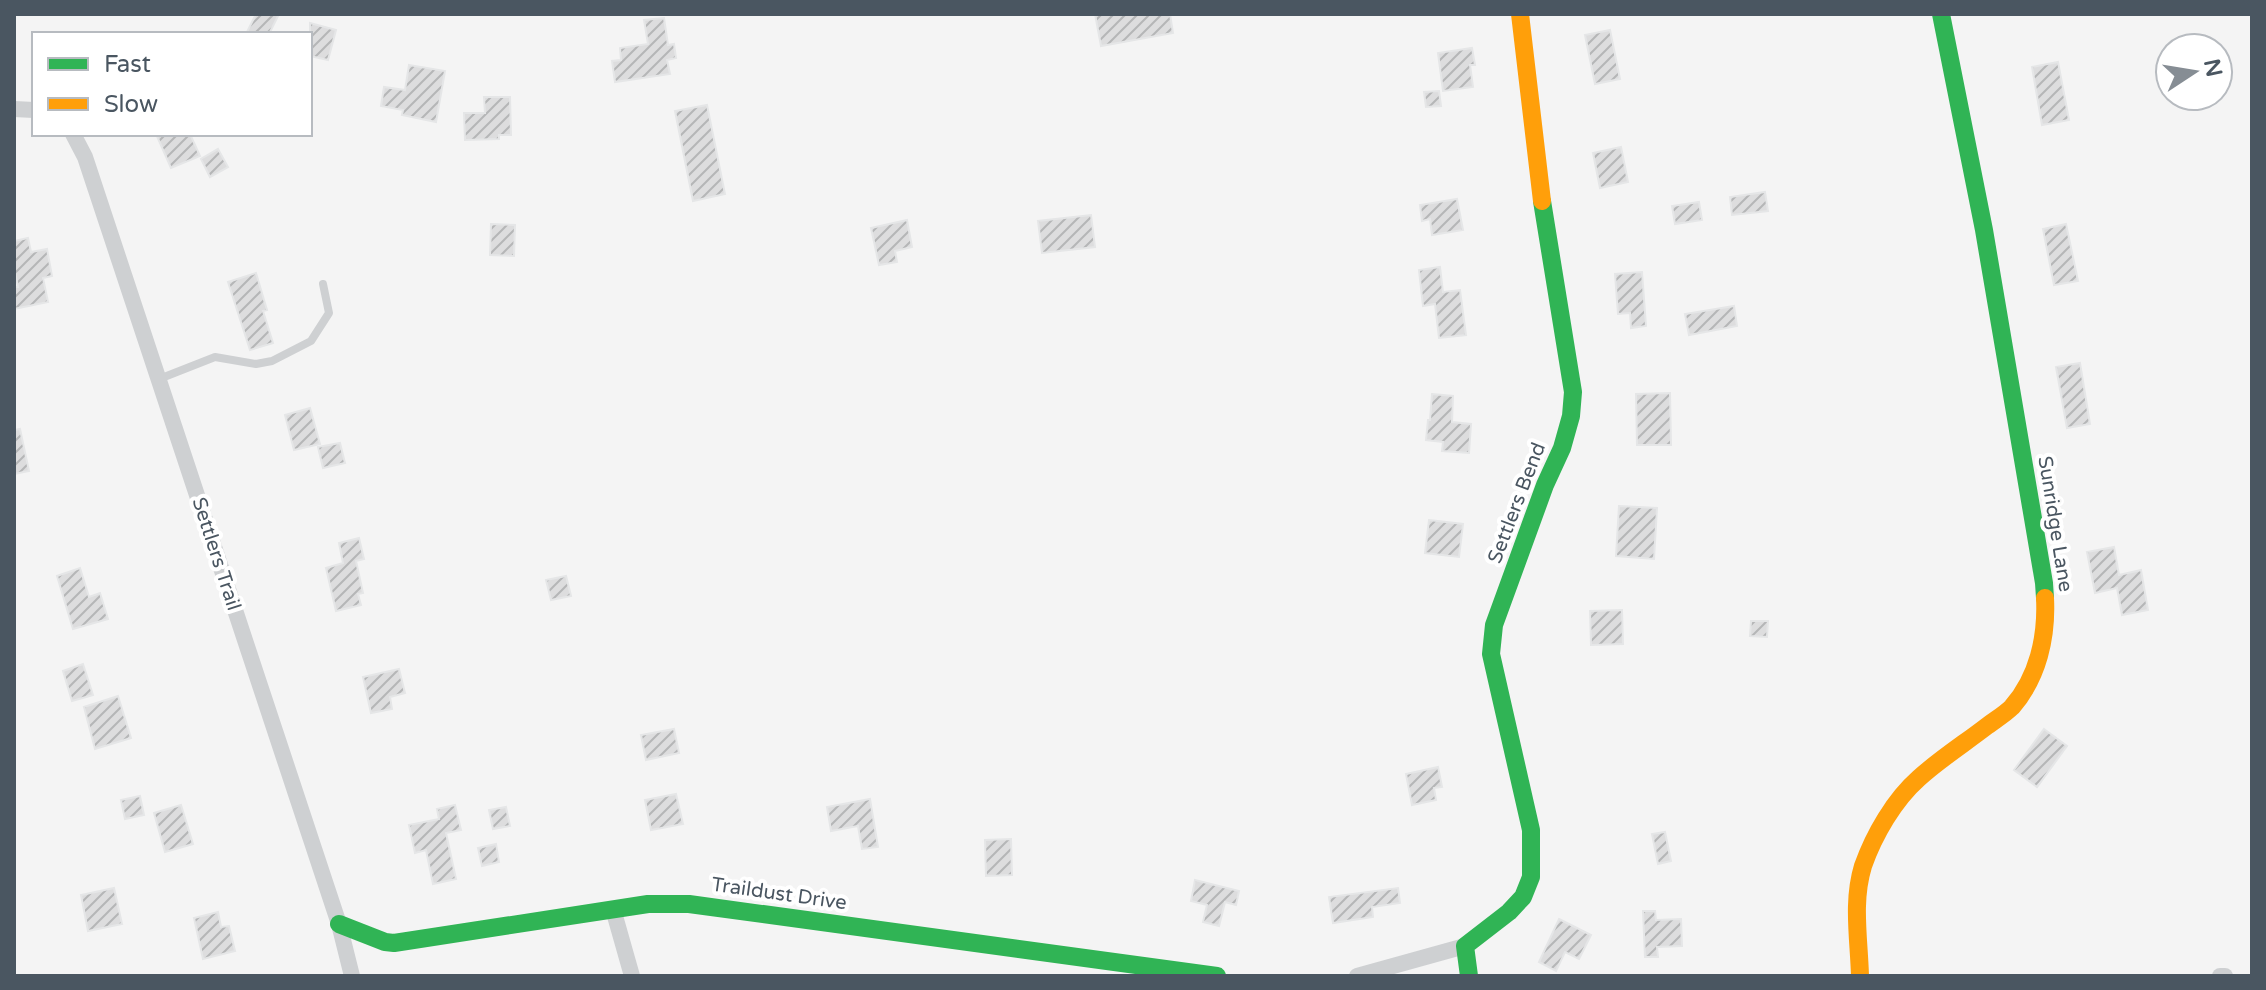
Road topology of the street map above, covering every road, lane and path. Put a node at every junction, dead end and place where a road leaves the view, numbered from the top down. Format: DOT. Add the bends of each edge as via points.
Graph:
graph roads {
  1 [pos="1520,14"];
  2 [pos="1941,14"];
  3 [pos="74,136"];
  4 [pos="323,284"];
  5 [pos="159,379"];
  6 [pos="613,909"];
  7 [pos="339,924"];
  8 [pos="1465,946"];
  9 [pos="352,976"];
  10 [pos="632,976"];
  11 [pos="1217,976"];
  12 [pos="1357,976"];
  13 [pos="1469,976"];
  14 [pos="1860,976"];
  1 -- 8 [label="street, Settlers Bend" via="1538,177 1573,392 1562,448 1494,625 1491,654 1531,830 1531,877 1509,912"];
  2 -- 14 [label="street, Sunridge Lane" via="1984,230 2044,583 2046,624 2039,658 2010,709 1918,779 1870,848 1859,882"];
  3 -- 5 [label="street, Settlers Trail"];
  4 -- 5 [label="lane" via="329,313 311,341 291,353 256,364 215,357"];
  5 -- 7 [label="street, Settlers Trail"];
  6 -- 7 [label="street, Traildust Drive" via="394,943"];
  6 -- 10 [label="street"];
  6 -- 11 [label="street, Traildust Drive" via="689,904"];
  7 -- 9 [label="street, Settlers Trail"];
  8 -- 12 [label="street"];
  8 -- 13 [label="street"];
}
